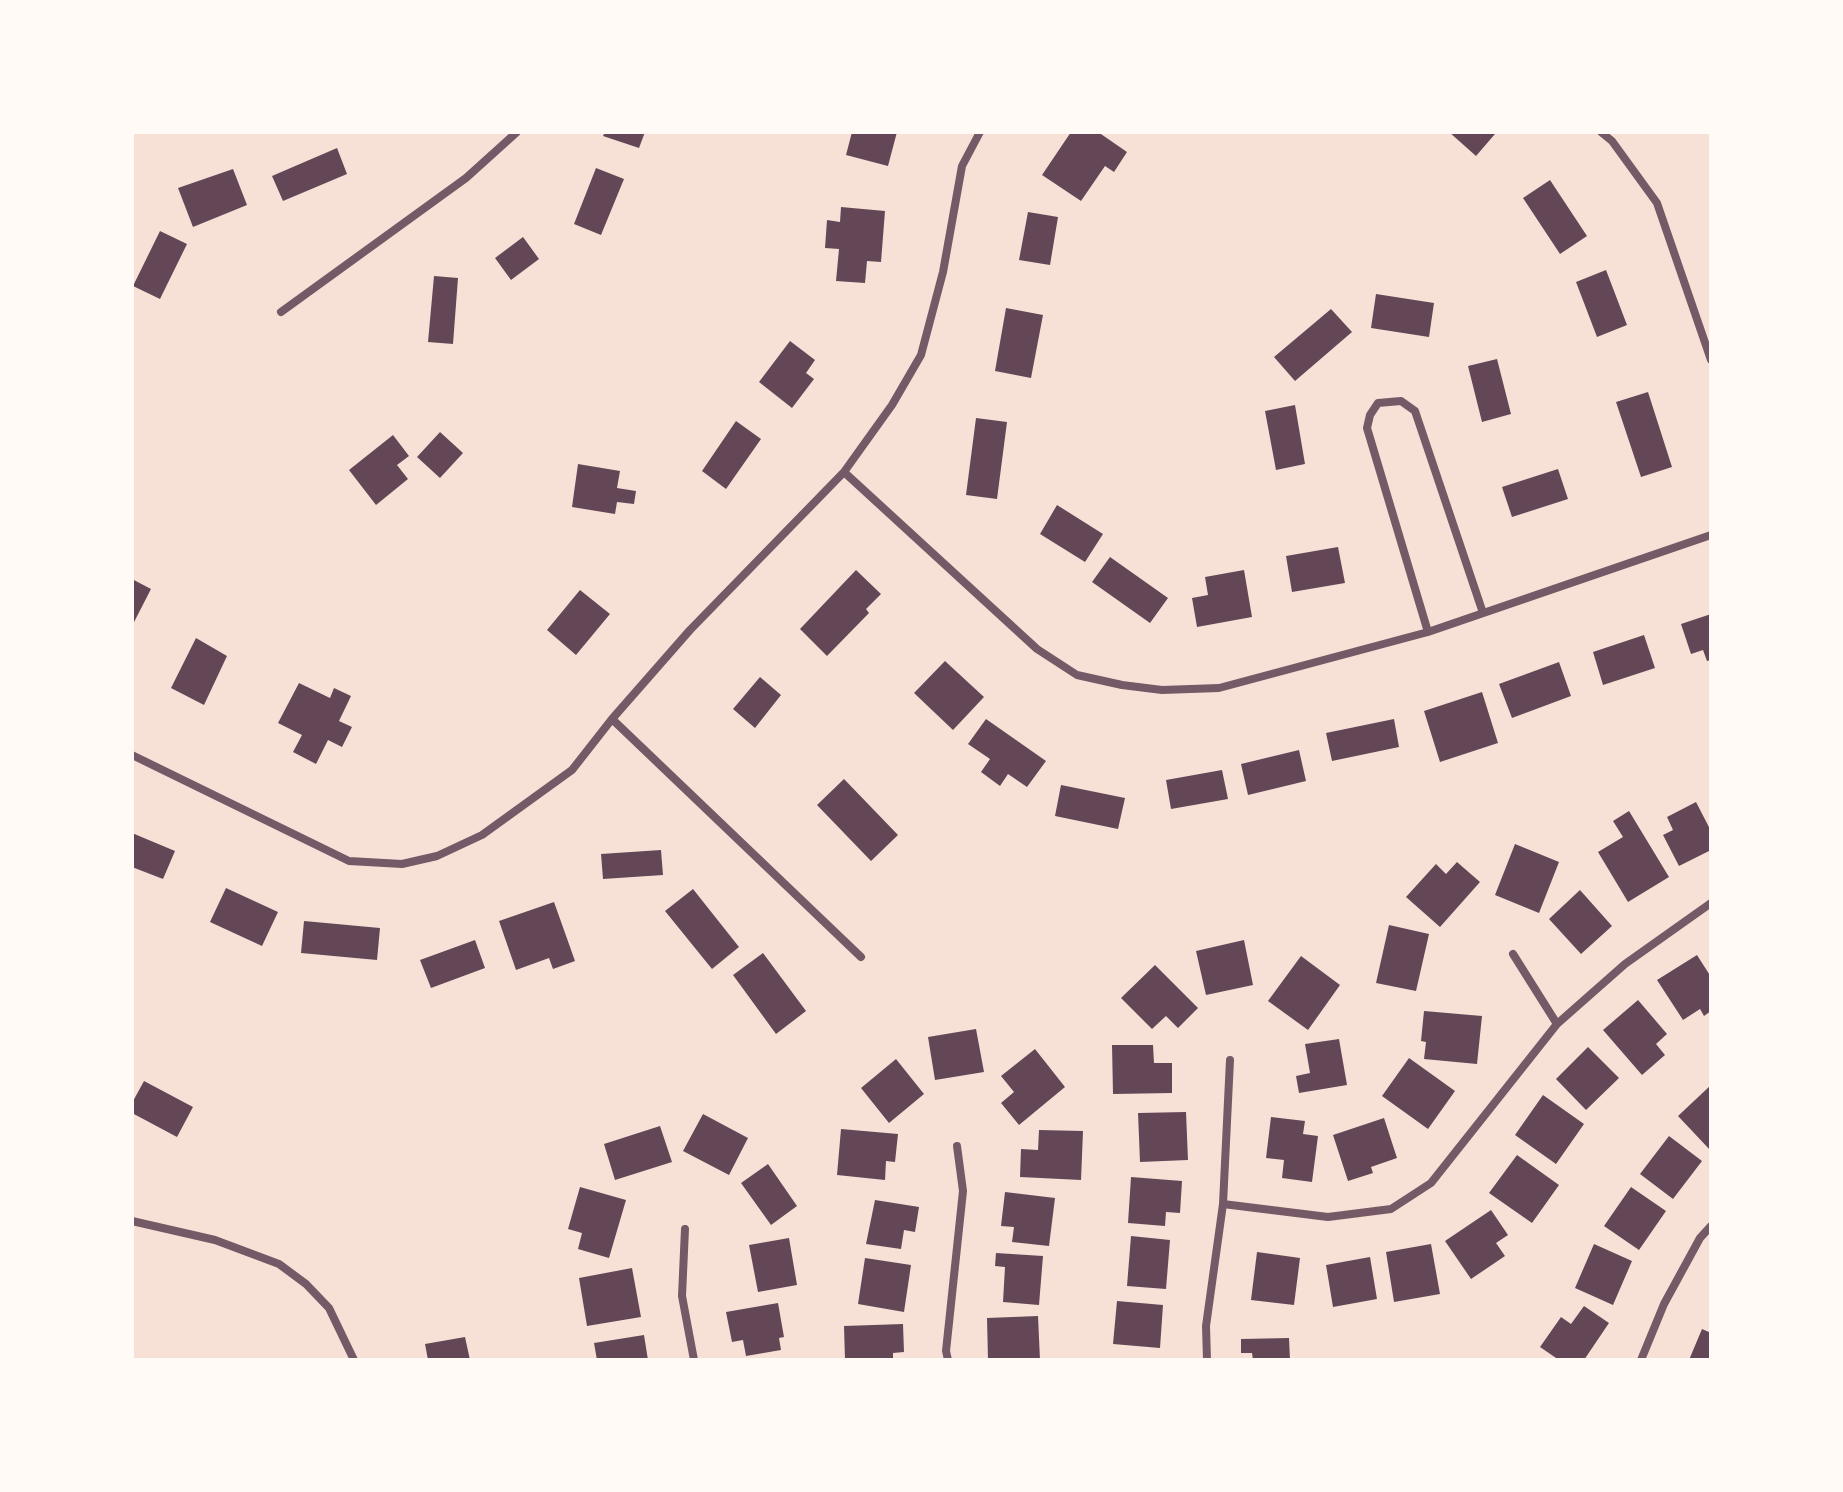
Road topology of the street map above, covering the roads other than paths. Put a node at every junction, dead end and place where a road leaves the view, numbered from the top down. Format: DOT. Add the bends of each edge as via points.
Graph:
graph roads {
  1 [pos="517,132"];
  2 [pos="980,132"];
  3 [pos="1601,132"];
  4 [pos="281,312"];
  5 [pos="1711,360"];
  6 [pos="844,472"];
  7 [pos="1711,535"];
  8 [pos="1483,613"];
  9 [pos="1428,632"];
  10 [pos="612,719"];
  11 [pos="132,755"];
  12 [pos="1711,903"];
  13 [pos="1513,954"];
  14 [pos="861,957"];
  15 [pos="1557,1024"];
  16 [pos="1230,1060"];
  17 [pos="957,1146"];
  18 [pos="1223,1204"];
  19 [pos="132,1221"];
  20 [pos="1711,1226"];
  21 [pos="685,1229"];
  22 [pos="354,1360"];
  23 [pos="694,1360"];
  24 [pos="948,1360"];
  25 [pos="1207,1360"];
  26 [pos="1641,1360"];
  1 -- 4 [label="street" via="466,178"];
  2 -- 6 [label="street" via="962,166 921,355"];
  3 -- 5 [label="street" via="1657,203"];
  6 -- 9 [label="street" via="1037,649 1077,675 1162,690 1219,688"];
  6 -- 10 [label="street" via="690,630"];
  7 -- 8 [label="street"];
  8 -- 9 [label="street"];
  8 -- 9 [label="street" via="1415,411 1401,401 1378,403 1367,428"];
  10 -- 11 [label="street" via="572,770 482,835 437,856 402,864 349,861"];
  10 -- 14 [label="street"];
  12 -- 15 [label="street" via="1625,964"];
  13 -- 15 [label="street"];
  15 -- 18 [label="street" via="1431,1183 1391,1209 1328,1217"];
  16 -- 18 [label="street"];
  17 -- 24 [label="street" via="963,1191"];
  18 -- 25 [label="street" via="1206,1326"];
  19 -- 22 [label="street" via="215,1240 279,1264 329,1308"];
  20 -- 26 [label="street" via="1664,1304"];
  21 -- 23 [label="street" via="682,1296"];
}
